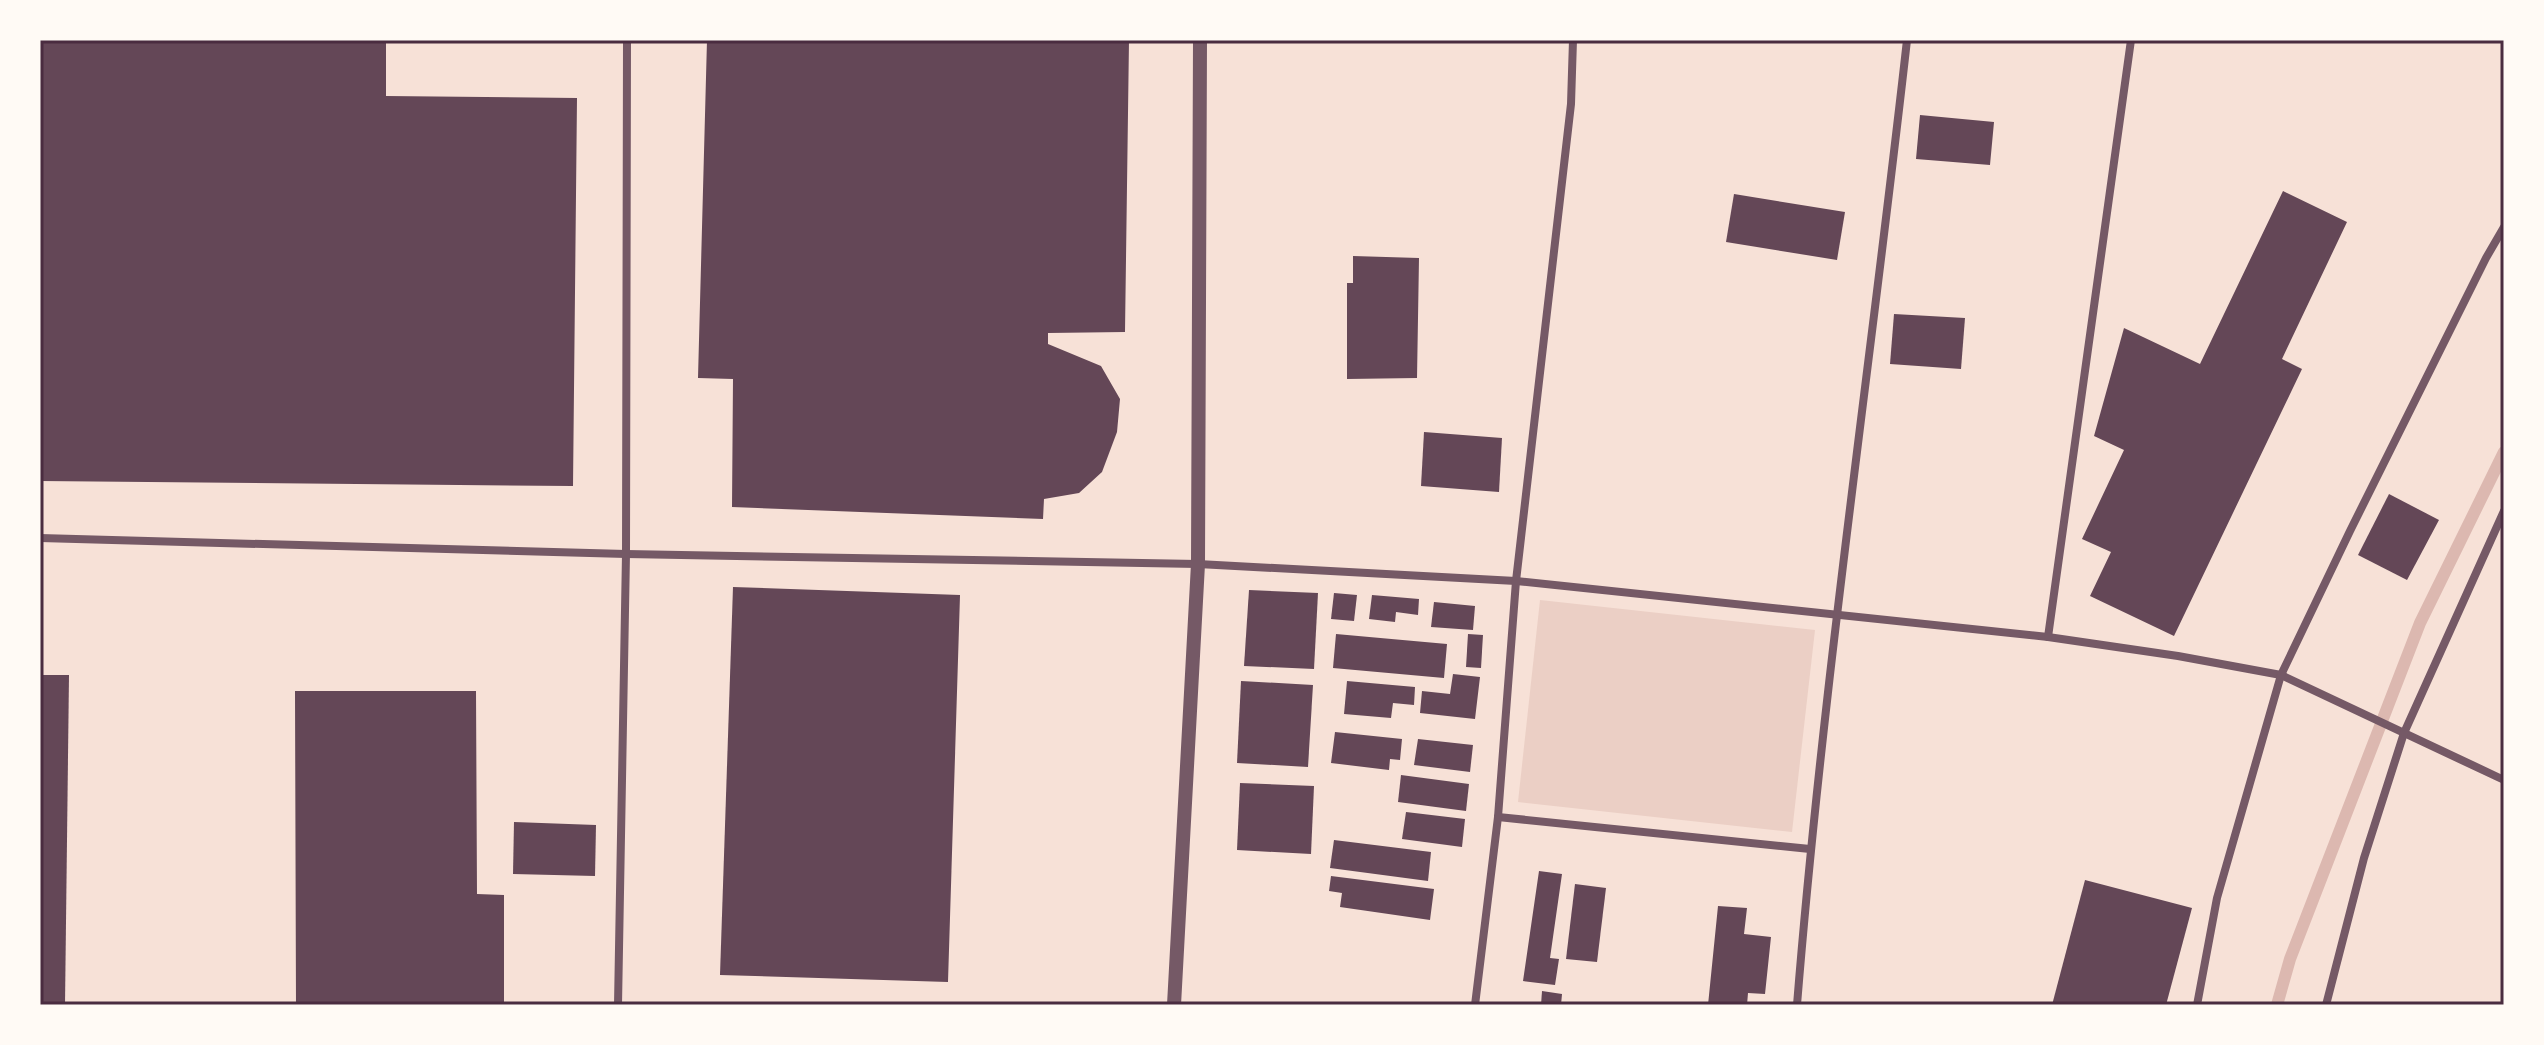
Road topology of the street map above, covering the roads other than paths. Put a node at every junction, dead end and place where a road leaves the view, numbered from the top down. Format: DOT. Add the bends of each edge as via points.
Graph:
graph roads {
  1 [pos="627,40"];
  2 [pos="1200,40"];
  3 [pos="1573,40"];
  4 [pos="1907,40"];
  5 [pos="2131,40"];
  6 [pos="2504,227"];
  7 [pos="2504,511"];
  8 [pos="40,538"];
  9 [pos="626,554"];
  10 [pos="1198,564"];
  11 [pos="1516,581"];
  12 [pos="1836,615"];
  13 [pos="2048,637"];
  14 [pos="2281,675"];
  15 [pos="2404,733"];
  16 [pos="2504,780"];
  17 [pos="1498,817"];
  18 [pos="1810,849"];
  19 [pos="618,1005"];
  20 [pos="1174,1005"];
  21 [pos="1475,1005"];
  22 [pos="1797,1005"];
  23 [pos="2197,1005"];
  24 [pos="2326,1005"];
  1 -- 9 [label="street"];
  2 -- 10 [label="street"];
  3 -- 11 [label="street" via="1571,104"];
  4 -- 12 [label="street"];
  5 -- 13 [label="street"];
  6 -- 14 [label="street"];
  7 -- 15 [label="street"];
  8 -- 9 [label="street"];
  9 -- 10 [label="street"];
  9 -- 19 [label="street"];
  10 -- 11 [label="street"];
  10 -- 20 [label="street"];
  11 -- 12 [label="street"];
  11 -- 17 [label="street"];
  12 -- 13 [label="street"];
  12 -- 18 [label="street"];
  13 -- 14 [label="street"];
  14 -- 15 [label="street"];
  14 -- 23 [label="street" via="2217,898"];
  15 -- 16 [label="street"];
  15 -- 24 [label="street"];
  17 -- 18 [label="street"];
  17 -- 21 [label="street"];
  18 -- 22 [label="street"];
}
